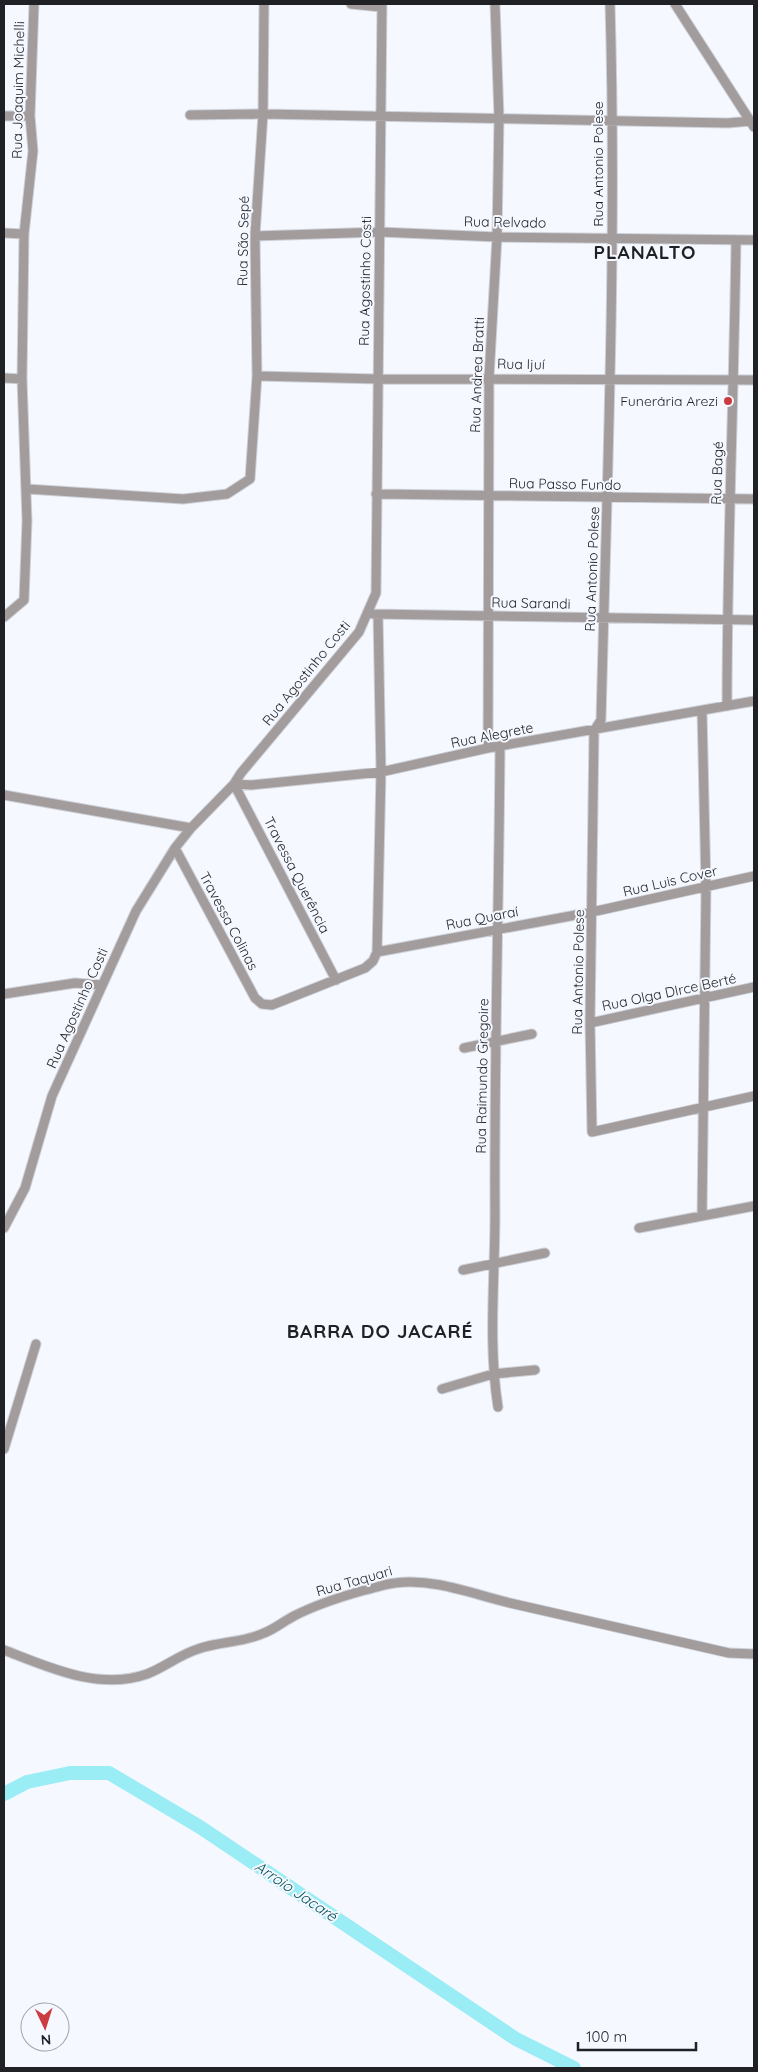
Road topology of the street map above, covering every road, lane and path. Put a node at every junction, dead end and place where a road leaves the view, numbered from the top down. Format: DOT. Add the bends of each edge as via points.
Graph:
graph roads {
  1 [pos="34,4"];
  2 [pos="264,4"];
  3 [pos="351,4"];
  4 [pos="495,4"];
  5 [pos="610,4"];
  6 [pos="675,4"];
  7 [pos="382,5"];
  8 [pos="263,114"];
  9 [pos="190,115"];
  10 [pos="4,116"];
  11 [pos="30,116"];
  12 [pos="381,116"];
  13 [pos="499,118"];
  14 [pos="614,120"];
  15 [pos="752,124"];
  16 [pos="380,232"];
  17 [pos="4,233"];
  18 [pos="24,234"];
  19 [pos="256,236"];
  20 [pos="497,237"];
  21 [pos="611,238"];
  22 [pos="736,240"];
  23 [pos="754,240"];
  24 [pos="257,376"];
  25 [pos="4,378"];
  26 [pos="378,378"];
  27 [pos="489,378"];
  28 [pos="22,379"];
  29 [pos="609,379"];
  30 [pos="734,380"];
  31 [pos="754,380"];
  32 [pos="27,488"];
  33 [pos="376,494"];
  34 [pos="488,496"];
  35 [pos="608,498"];
  36 [pos="730,499"];
  37 [pos="754,499"];
  38 [pos="368,612"];
  39 [pos="378,615"];
  40 [pos="4,616"];
  41 [pos="488,616"];
  42 [pos="604,618"];
  43 [pos="727,619"];
  44 [pos="754,620"];
  45 [pos="754,701"];
  46 [pos="727,706"];
  47 [pos="702,711"];
  48 [pos="594,731"];
  49 [pos="500,746"];
  50 [pos="488,748"];
  51 [pos="381,772"];
  52 [pos="234,784"];
  53 [pos="4,795"];
  54 [pos="191,828"];
  55 [pos="175,848"];
  56 [pos="754,876"];
  57 [pos="706,887"];
  58 [pos="592,912"];
  59 [pos="499,928"];
  60 [pos="377,952"];
  61 [pos="336,980"];
  62 [pos="102,985"];
  63 [pos="754,988"];
  64 [pos="4,994"];
  65 [pos="705,998"];
  66 [pos="590,1023"];
  67 [pos="532,1034"];
  68 [pos="495,1042"];
  69 [pos="464,1048"];
  70 [pos="754,1096"];
  71 [pos="702,1106"];
  72 [pos="754,1206"];
  73 [pos="702,1216"];
  74 [pos="4,1228"];
  75 [pos="639,1228"];
  76 [pos="546,1252"];
  77 [pos="495,1265"];
  78 [pos="463,1270"];
  79 [pos="36,1344"];
  80 [pos="535,1370"];
  81 [pos="492,1374"];
  82 [pos="442,1389"];
  83 [pos="498,1407"];
  84 [pos="4,1448"];
  85 [pos="4,1650"];
  86 [pos="754,1654"];
  1 -- 11 [label="street, Rua Joaquim Michelli"];
  2 -- 8 [label="street, Rua São Sepé"];
  3 -- 7 [label="street"];
  4 -- 13 [label="street, Rua Andrea Bratti"];
  5 -- 14 [label="street, Rua Antonio Polese"];
  6 -- 15 [label="street"];
  7 -- 12 [label="street, Rua Agostinho Costi"];
  8 -- 9 [label="street"];
  8 -- 12 [label="street"];
  8 -- 19 [label="street, Rua São Sepé"];
  10 -- 11 [label="street"];
  11 -- 18 [label="street, Rua Joaquim Michelli" via="32,152"];
  12 -- 13 [label="street"];
  12 -- 16 [label="street, Rua Agostinho Costi"];
  13 -- 14 [label="street"];
  13 -- 20 [label="street, Rua Andrea Bratti"];
  14 -- 15 [label="street"];
  14 -- 21 [label="street, Rua Antonio Polese"];
  16 -- 19 [label="street, Rua Relvado"];
  16 -- 20 [label="street, Rua Relvado"];
  16 -- 26 [label="street, Rua Agostinho Costi"];
  17 -- 18 [label="street"];
  18 -- 28 [label="street, Rua Joaquim Michelli"];
  19 -- 24 [label="street, Rua São Sepé"];
  20 -- 21 [label="street, Rua Relvado"];
  20 -- 27 [label="street, Rua Andrea Bratti"];
  21 -- 22 [label="street, Rua Relvado"];
  21 -- 29 [label="street, Rua Antonio Polese"];
  22 -- 23 [label="street, Rua Relvado"];
  22 -- 30 [label="street, Rua Bagé"];
  24 -- 26 [label="street, Rua Ijuí"];
  24 -- 32 [label="street, Rua São Sepé" via="250,479 227,494 183,499"];
  25 -- 28 [label="street"];
  26 -- 27 [label="street, Rua Ijuí"];
  26 -- 33 [label="street, Rua Agostinho Costi"];
  27 -- 29 [label="street, Rua Ijuí"];
  27 -- 34 [label="street, Rua Andrea Bratti"];
  28 -- 32 [label="street, Rua Joaquim Michelli"];
  29 -- 30 [label="street, Rua Ijuí"];
  29 -- 35 [label="street, Rua Antonio Polese"];
  30 -- 31 [label="street, Rua Ijuí"];
  30 -- 36 [label="street, Rua Bagé"];
  32 -- 40 [label="street, Rua Joaquim Michelli" via="24,600"];
  33 -- 34 [label="street, Rua Passo Fundo"];
  33 -- 38 [label="street, Rua Agostinho Costi" via="376,593"];
  34 -- 35 [label="street, Rua Passo Fundo"];
  34 -- 41 [label="street, Rua Andrea Bratti"];
  35 -- 36 [label="street, Rua Passo Fundo"];
  35 -- 42 [label="street, Rua Antonio Polese"];
  36 -- 37 [label="street, Rua Passo Fundo"];
  36 -- 43 [label="street, Rua Bagé"];
  38 -- 39 [label="street, Rua Sarandi"];
  38 -- 52 [label="street, Rua Agostinho Costi" via="359,632"];
  39 -- 41 [label="street, Rua Sarandi"];
  39 -- 51 [label="street"];
  41 -- 42 [label="street, Rua Sarandi"];
  41 -- 50 [label="street, Rua Andrea Bratti"];
  42 -- 43 [label="street, Rua Sarandi"];
  42 -- 48 [label="street, Rua Antonio Polese" via="601,720"];
  43 -- 44 [label="street, Rua Sarandi"];
  43 -- 46 [label="street, Rua Bagé"];
  45 -- 46 [label="street, Rua Alegrete"];
  46 -- 47 [label="street, Rua Alegrete"];
  47 -- 48 [label="street, Rua Alegrete"];
  47 -- 57 [label="street"];
  48 -- 49 [label="street, Rua Alegrete"];
  48 -- 58 [label="street, Rua Antonio Polese"];
  49 -- 50 [label="street, Rua Alegrete"];
  49 -- 59 [label="street, Rua Raimundo Gregoire"];
  50 -- 51 [label="street, Rua Alegrete"];
  51 -- 52 [label="street, Rua Alegrete" via="252,786"];
  51 -- 60 [label="street"];
  52 -- 54 [label="street, Rua Agostinho Costi"];
  52 -- 61 [label="street, Travessa Querência"];
  53 -- 54 [label="street"];
  54 -- 55 [label="street, Rua Agostinho Costi"];
  55 -- 61 [label="street, Travessa Colinas" via="255,998 262,1004 272,1005"];
  55 -- 62 [label="street, Rua Agostinho Costi" via="136,911"];
  56 -- 57 [label="street, Rua Luis Cover"];
  57 -- 58 [label="street, Rua Luis Cover"];
  57 -- 65 [label="street"];
  58 -- 59 [label="street, Rua Quaraí"];
  58 -- 66 [label="street, Rua Antonio Polese"];
  59 -- 60 [label="street, Rua Quaraí"];
  59 -- 68 [label="street, Rua Raimundo Gregoire"];
  60 -- 61 [label="street" via="364,968"];
  62 -- 64 [label="street" via="75,983"];
  62 -- 74 [label="street, Rua Agostinho Costi" via="52,1096 25,1188"];
  63 -- 65 [label="street, Rua Olga DIrce Berté"];
  65 -- 66 [label="street, Rua Olga DIrce Berté"];
  65 -- 71 [label="street"];
  66 -- 71 [label="street, Rua Antonio Polese" via="592,1132"];
  67 -- 68 [label="street"];
  68 -- 69 [label="street"];
  68 -- 77 [label="street, Rua Raimundo Gregoire"];
  70 -- 71 [label="street"];
  71 -- 73 [label="street"];
  72 -- 73 [label="street"];
  73 -- 75 [label="street"];
  76 -- 77 [label="street"];
  77 -- 78 [label="street"];
  77 -- 81 [label="street, Rua Raimundo Gregoire"];
  79 -- 84 [label="street"];
  80 -- 81 [label="street"];
  81 -- 82 [label="street"];
  81 -- 83 [label="street, Rua Raimundo Gregoire"];
  85 -- 86 [label="street, Rua Taquari" via="71,1674 104,1679 125,1678 163,1667 178,1656 201,1648 259,1636 325,1601 392,1583 415,1581 729,1653"];
}
